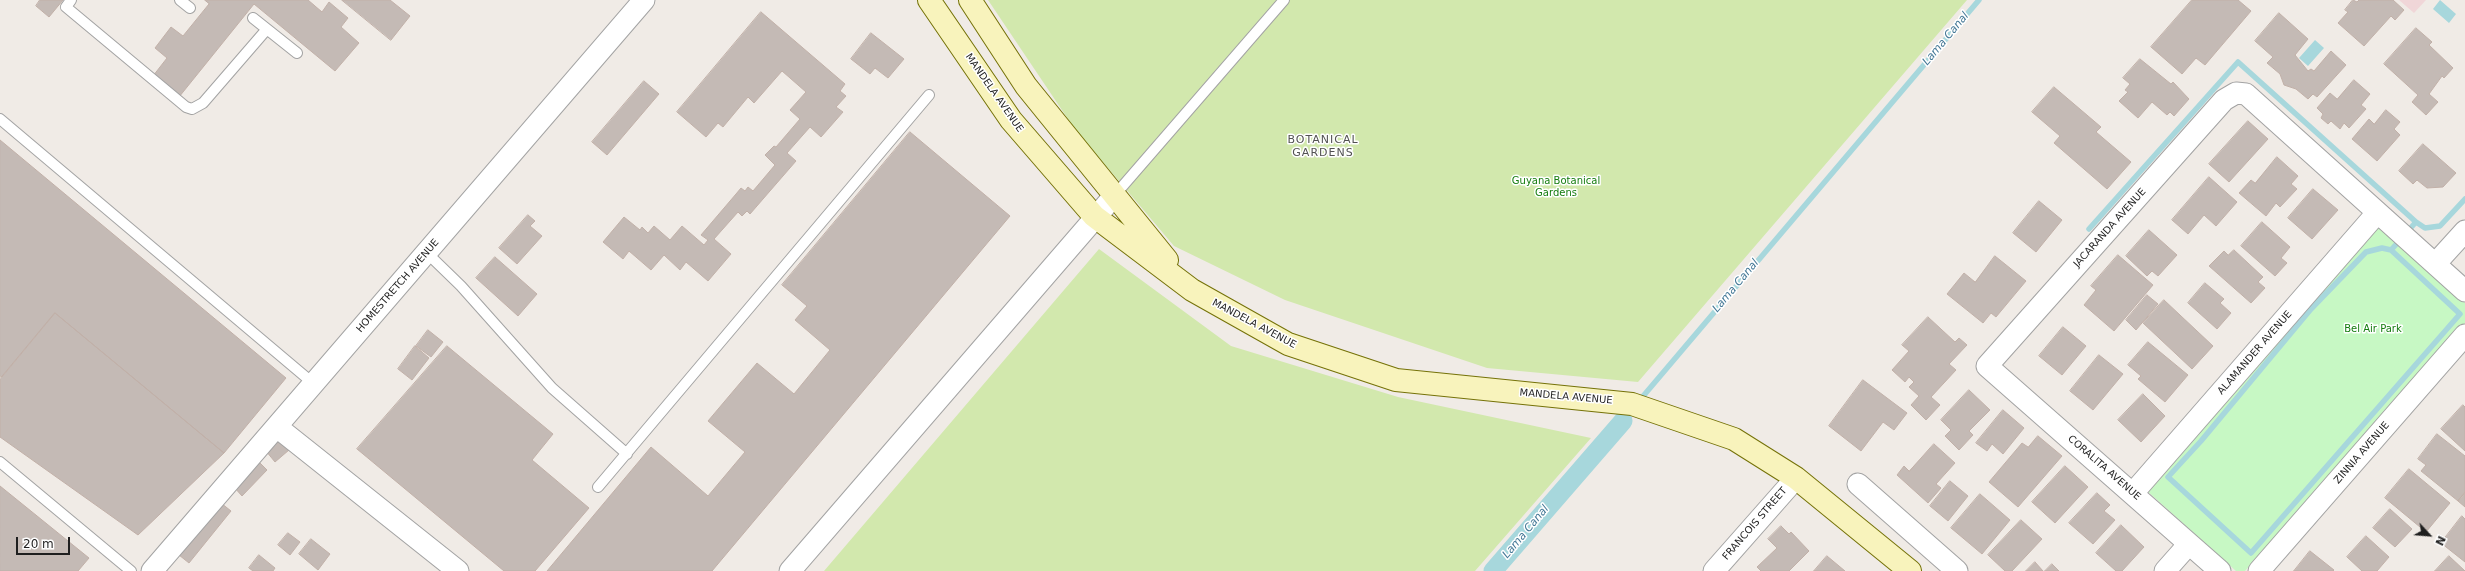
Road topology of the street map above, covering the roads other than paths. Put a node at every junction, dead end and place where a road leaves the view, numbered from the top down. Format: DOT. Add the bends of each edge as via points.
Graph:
graph roads {
  1 [pos="71,0"];
  2 [pos="180,0"];
  3 [pos="644,0"];
  4 [pos="929,0"];
  5 [pos="970,0"];
  6 [pos="1284,0"];
  7 [pos="190,8"];
  8 [pos="252,18"];
  9 [pos="267,29"];
  10 [pos="297,53"];
  11 [pos="929,95"];
  12 [pos="0,119"];
  13 [pos="1114,196"];
  14 [pos="2377,213"];
  15 [pos="1094,216"];
  16 [pos="2465,231"];
  17 [pos="427,252"];
  18 [pos="2431,258"];
  19 [pos="1192,290"];
  20 [pos="2465,291"];
  21 [pos="2465,335"];
  22 [pos="1987,366"];
  23 [pos="314,384"];
  24 [pos="277,427"];
  25 [pos="627,454"];
  26 [pos="0,462"];
  27 [pos="1796,478"];
  28 [pos="1858,484"];
  29 [pos="598,487"];
  30 [pos="2133,493"];
  31 [pos="2188,545"];
  32 [pos="131,571"];
  33 [pos="152,571"];
  34 [pos="458,571"];
  35 [pos="790,571"];
  36 [pos="1714,571"];
  37 [pos="1910,571"];
  38 [pos="1957,571"];
  39 [pos="2165,571"];
  40 [pos="2220,571"];
  41 [pos="2259,571"];
  1 -- 9 [label="lane" via="66,7 186,107 192,109 203,103"];
  2 -- 7 [label="lane"];
  3 -- 17 [label="street, HOMESTRETCH AVENUE"];
  4 -- 15 [label="main road, MANDELA AVENUE" via="1011,120"];
  5 -- 13 [label="main road, MANDELA AVENUE" via="1026,86"];
  6 -- 13 [label="lane"];
  8 -- 9 [label="lane"];
  9 -- 10 [label="lane"];
  11 -- 25 [label="lane"];
  12 -- 23 [label="lane"];
  13 -- 15 [label="street"];
  13 -- 19 [label="main road, MANDELA AVENUE"];
  14 -- 18 [label="street"];
  14 -- 22 [label="street, JACARANDA AVENUE" via="2246,94 2236,93 2224,100"];
  14 -- 30 [label="street, ALAMANDER AVENUE"];
  15 -- 19 [label="main road, MANDELA AVENUE"];
  15 -- 35 [label="street"];
  16 -- 18 [label="street"];
  17 -- 23 [label="street, HOMESTRETCH AVENUE"];
  17 -- 25 [label="lane" via="461,286 552,388"];
  18 -- 20 [label="street"];
  19 -- 27 [label="main road, MANDELA AVENUE" via="1288,344 1396,380 1599,399 1640,406 1744,443"];
  21 -- 41 [label="street, ZINNIA AVENUE"];
  22 -- 30 [label="street, CORALITA AVENUE"];
  23 -- 24 [label="street, HOMESTRETCH AVENUE"];
  24 -- 33 [label="street, HOMESTRETCH AVENUE"];
  24 -- 34 [label="street"];
  25 -- 29 [label="lane"];
  26 -- 32 [label="lane"];
  27 -- 36 [label="street, FRANCOIS STREET"];
  27 -- 37 [label="main road, MANDELA AVENUE"];
  28 -- 38 [label="street"];
  30 -- 31 [label="street, CORALITA AVENUE"];
  31 -- 39 [label="street"];
  31 -- 40 [label="street, CORALITA AVENUE"];
}
